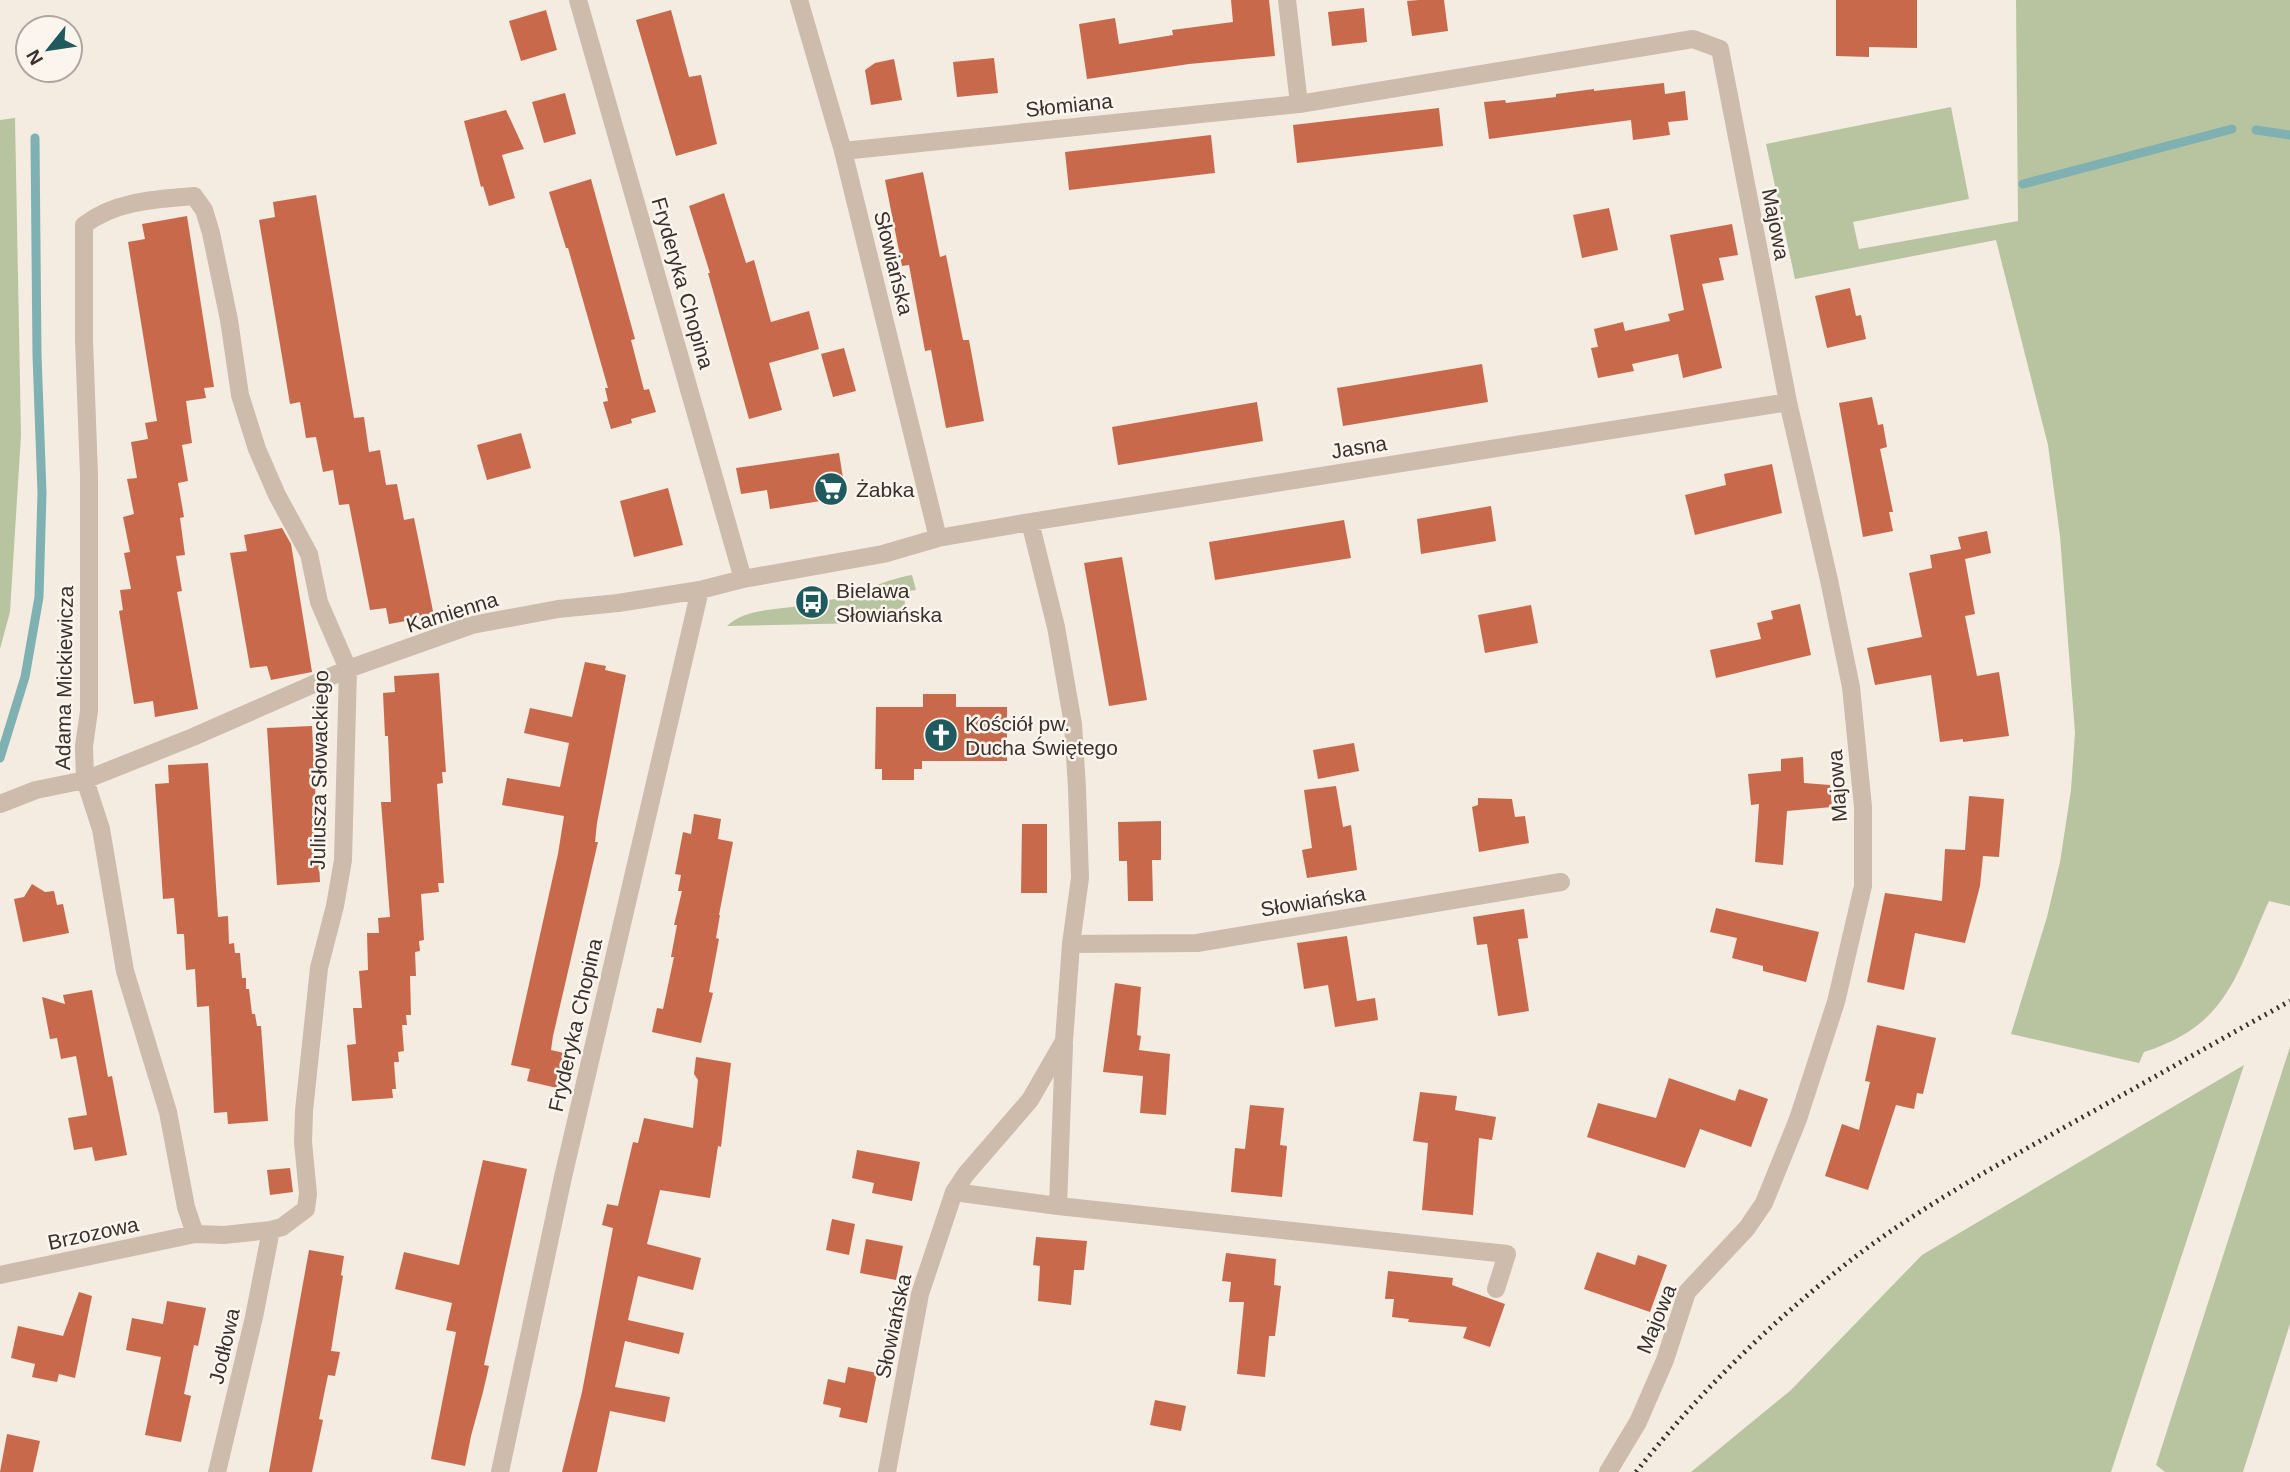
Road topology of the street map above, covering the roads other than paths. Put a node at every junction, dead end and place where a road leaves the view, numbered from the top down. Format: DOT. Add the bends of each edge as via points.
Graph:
graph roads {
  1 [pos="578,0"];
  2 [pos="799,0"];
  3 [pos="1287,0"];
  4 [pos="1720,49"];
  5 [pos="1299,104"];
  6 [pos="843,151"];
  7 [pos="146,201"];
  8 [pos="1788,402"];
  9 [pos="1030,522"];
  10 [pos="938,538"];
  11 [pos="743,579"];
  12 [pos="700,590"];
  13 [pos="348,669"];
  14 [pos="85,780"];
  15 [pos="0,804"];
  16 [pos="1561,882"];
  17 [pos="1071,944"];
  18 [pos="1064,1041"];
  19 [pos="954,1192"];
  20 [pos="1058,1206"];
  21 [pos="271,1230"];
  22 [pos="195,1234"];
  23 [pos="0,1275"];
  24 [pos="1496,1289"];
  25 [pos="217,1472"];
  26 [pos="500,1472"];
  27 [pos="887,1472"];
  28 [pos="1608,1472"];
  1 -- 11 [label="street, Fryderyka Chopina"];
  2 -- 6 [label="street, Słowiańska"];
  3 -- 5 [label="street"];
  4 -- 5 [label="street, Słomiana" via="1693,39"];
  4 -- 8 [label="street, Majowa"];
  5 -- 6 [label="street, Słomiana"];
  6 -- 10 [label="street, Słowiańska"];
  7 -- 13 [label="street, Juliusza Słowackiego" via="194,197 204,210 229,320 240,395 257,449 309,554 319,602"];
  7 -- 14 [label="street, Adama Mickiewicza" via="113,207 84,225 89,475"];
  8 -- 9 [label="street, Jasna"];
  8 -- 28 [label="street, Majowa" via="1851,687 1863,807 1863,886 1836,1002 1798,1119 1763,1203 1687,1292 1638,1422"];
  9 -- 10 [label="street, Jasna"];
  9 -- 17 [label="street, Słowiańska" via="1056,627 1073,724 1080,878"];
  10 -- 11 [label="street, Kamienna" via="883,554"];
  11 -- 12 [label="street, Kamienna"];
  12 -- 13 [label="street, Kamienna" via="558,608 472,625"];
  12 -- 26 [label="street, Fryderyka Chopina" via="563,1177"];
  13 -- 14 [label="street, Kamienna"];
  13 -- 21 [label="street, Juliusza Słowackiego" via="343,860 319,968 304,1111 306,1209"];
  14 -- 15 [label="street, Kamienna" via="36,790"];
  14 -- 22 [label="street, Adama Mickiewicza" via="101,829 125,971 168,1112"];
  16 -- 17 [label="street, Słowiańska" via="1198,943"];
  17 -- 18 [label="street, Słowiańska"];
  18 -- 19 [label="street, Słowiańska" via="1030,1100"];
  18 -- 20 [label="street, Słowiańska"];
  19 -- 20 [label="street"];
  19 -- 27 [label="street, Słowiańska" via="920,1294"];
  20 -- 24 [label="street" via="1507,1254"];
  21 -- 22 [label="street"];
  21 -- 25 [label="street, Jodłowa"];
  22 -- 23 [label="street, Brzozowa"];
}
